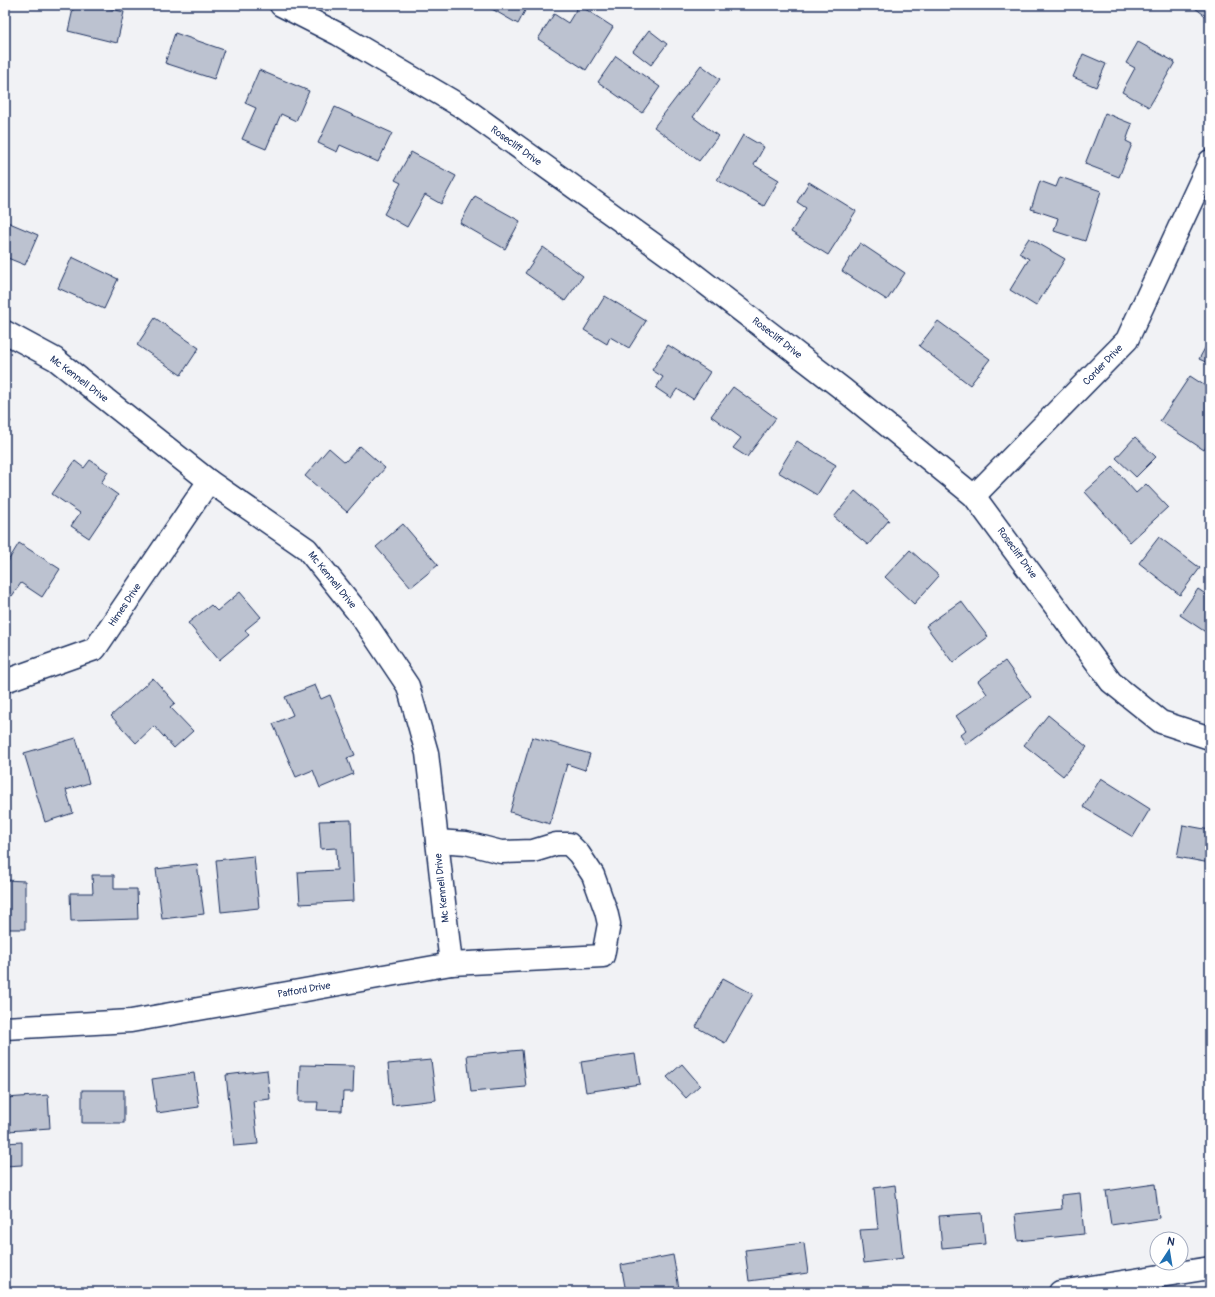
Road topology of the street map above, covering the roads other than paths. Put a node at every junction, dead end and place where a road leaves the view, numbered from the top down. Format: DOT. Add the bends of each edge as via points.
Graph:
graph roads {
  1 [pos="280,5"];
  2 [pos="1210,161"];
  3 [pos="5,332"];
  4 [pos="209,481"];
  5 [pos="974,496"];
  6 [pos="5,681"];
  7 [pos="1210,738"];
  8 [pos="437,841"];
  9 [pos="451,964"];
  10 [pos="5,1028"];
  11 [pos="1210,1268"];
  12 [pos="1060,1292"];
  1 -- 5 [label="street, Rosecliff Drive" via="338,34 464,108 684,266 844,390"];
  2 -- 5 [label="street, Corder Drive" via="1127,340"];
  3 -- 4 [label="street, Mc Kennell Drive" via="55,359"];
  4 -- 6 [label="street, Himes Drive" via="95,649"];
  4 -- 8 [label="street, Mc Kennell Drive" via="307,549 363,619 408,686 427,753"];
  5 -- 7 [label="street, Rosecliff Drive" via="1111,682 1161,722"];
  8 -- 9 [label="street, Mc Kennell Drive"];
  8 -- 9 [label="street, Pafford Drive" via="466,843 501,852 533,851 556,844 568,844 579,854 593,875 609,924 603,956"];
  9 -- 10 [label="street, Pafford Drive" via="131,1021"];
  11 -- 12 [label="street"];
}
